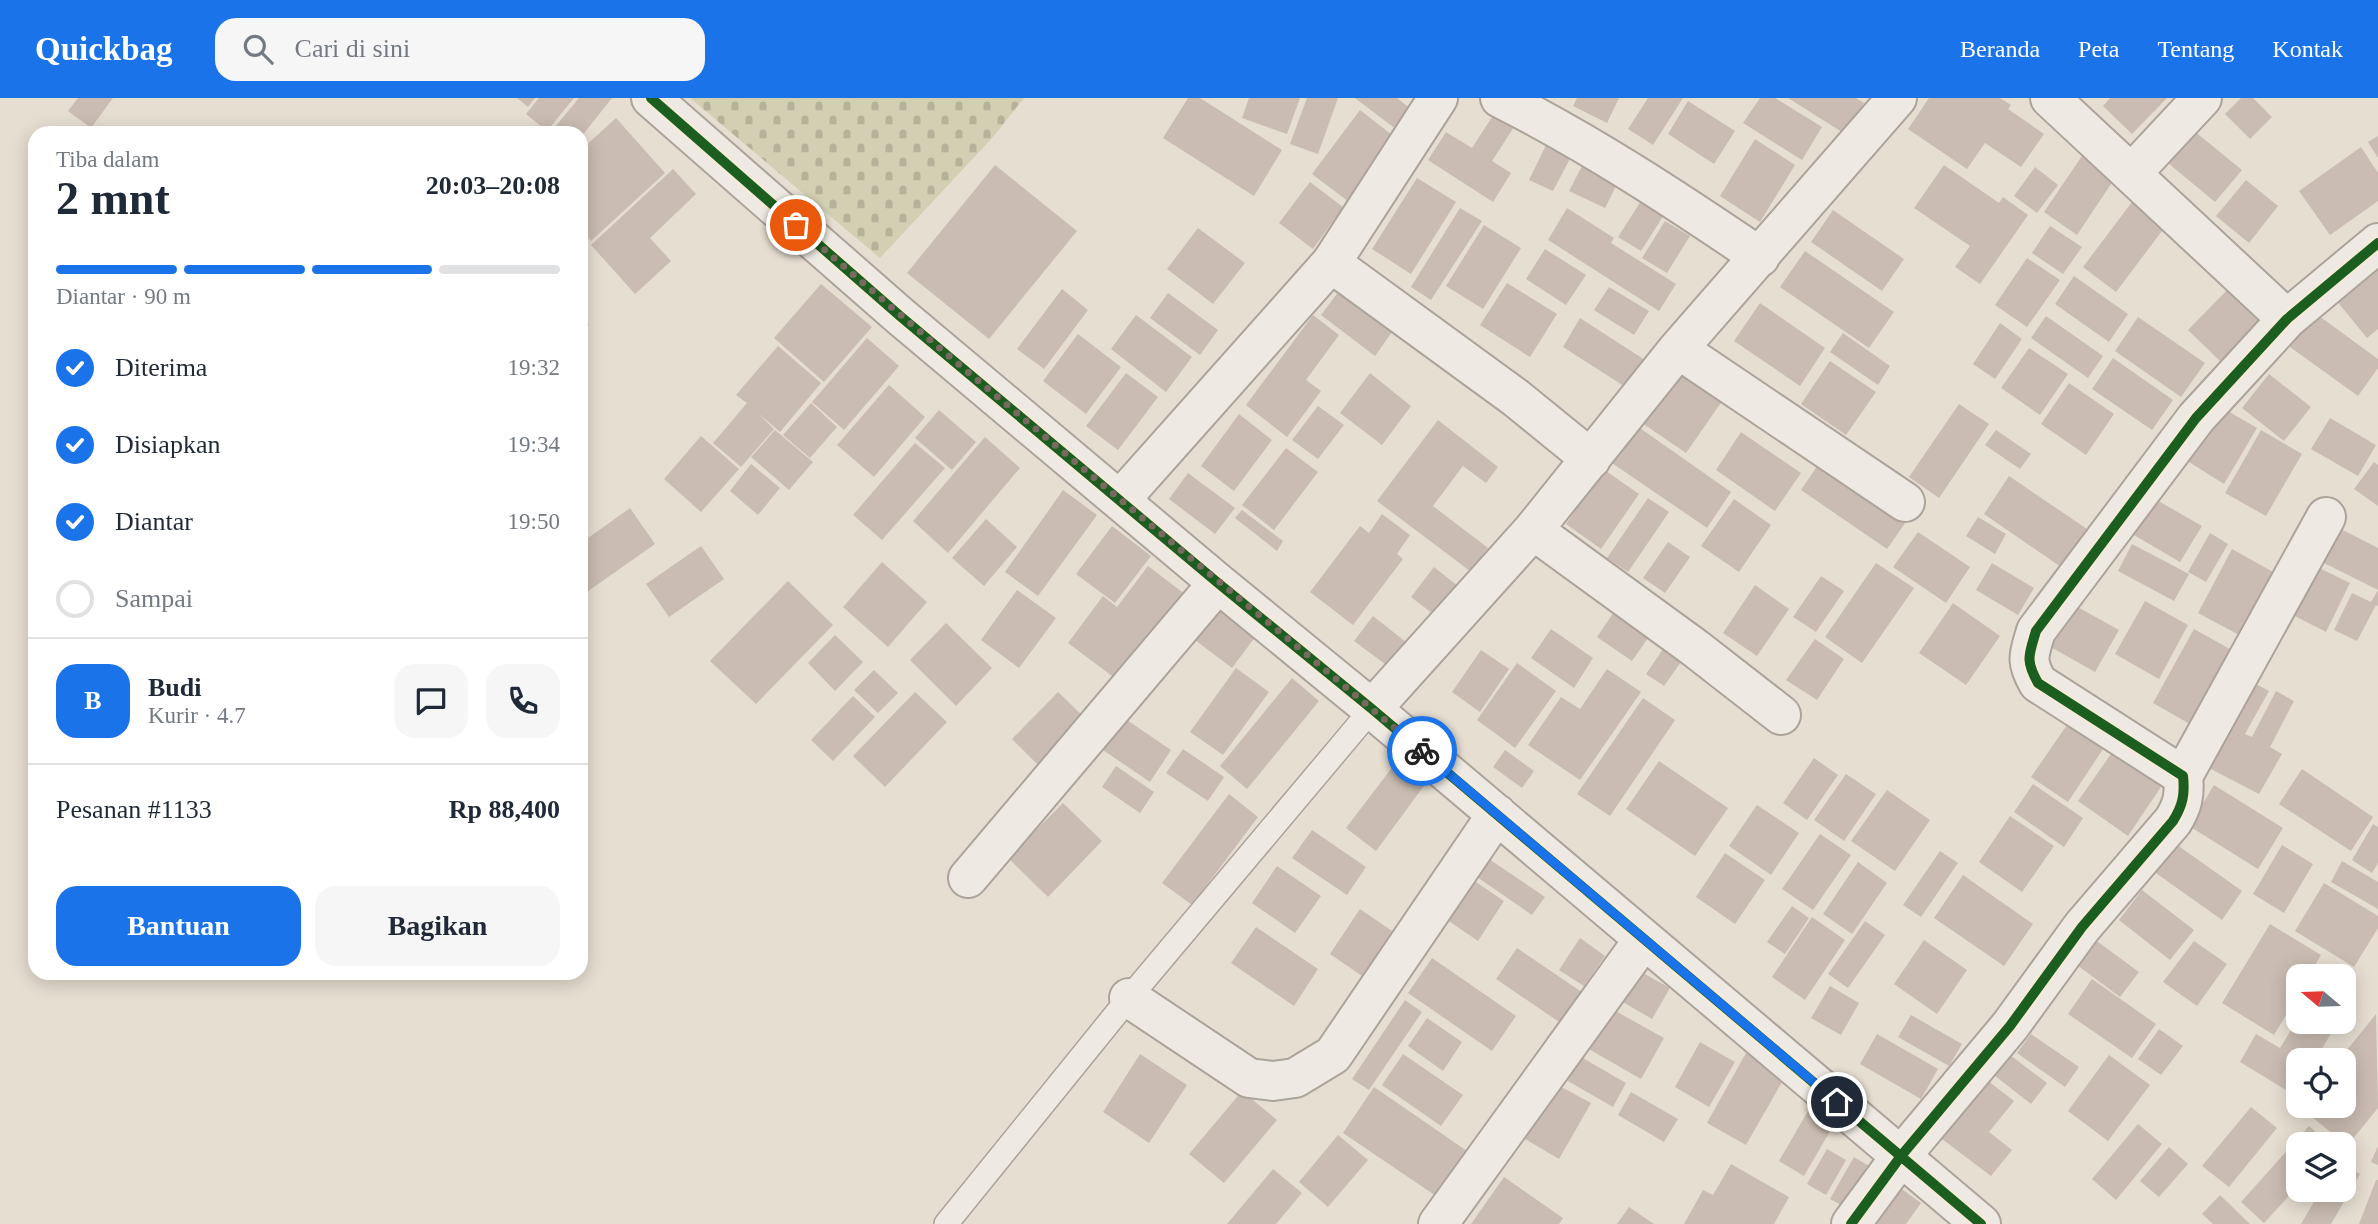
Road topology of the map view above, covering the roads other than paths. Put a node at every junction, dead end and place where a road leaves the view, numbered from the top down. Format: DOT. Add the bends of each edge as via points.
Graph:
graph roads {
  1 [pos="651,98"];
  2 [pos="1438,98"];
  3 [pos="1500,98"];
  4 [pos="1896,98"];
  5 [pos="2050,98"];
  6 [pos="2203,98"];
  7 [pos="2132,173"];
  8 [pos="2378,243"];
  9 [pos="1760,257"];
  10 [pos="1331,263"];
  11 [pos="2287,319"];
  12 [pos="1678,349"];
  13 [pos="1591,459"];
  14 [pos="1120,500"];
  15 [pos="1905,502"];
  16 [pos="2326,517"];
  17 [pos="1533,530"];
  18 [pos="1218,583"];
  19 [pos="1372,709"];
  20 [pos="1781,715"];
  21 [pos="2183,776"];
  22 [pos="1497,814"];
  23 [pos="968,878"];
  24 [pos="1644,939"];
  25 [pos="1129,999"];
  26 [pos="1901,1156"];
  27 [pos="946,1224"];
  28 [pos="1438,1224"];
  29 [pos="1851,1224"];
  30 [pos="1981,1224"];
  1 -- 14 [label="street"];
  2 -- 10 [label="street"];
  3 -- 9 [label="street" via="1570,135"];
  4 -- 9 [label="street"];
  5 -- 7 [label="street"];
  6 -- 7 [label="street"];
  7 -- 11 [label="street"];
  8 -- 11 [label="street"];
  9 -- 12 [label="street"];
  10 -- 13 [label="street" via="1516,398"];
  10 -- 14 [label="street"];
  11 -- 21 [label="street" via="2196,418 2036,631 2030,653 2029,668 2038,683"];
  12 -- 13 [label="street"];
  12 -- 15 [label="street"];
  13 -- 17 [label="street"];
  14 -- 18 [label="street"];
  16 -- 21 [label="street"];
  17 -- 19 [label="street"];
  17 -- 20 [label="street"];
  18 -- 19 [label="street"];
  18 -- 23 [label="street"];
  19 -- 22 [label="street"];
  19 -- 25 [label="lane"];
  21 -- 26 [label="street" via="2183,805 2173,821 2082,927 2010,1026"];
  22 -- 24 [label="street"];
  22 -- 25 [label="street" via="1333,1055 1295,1078 1249,1078"];
  24 -- 26 [label="street"];
  24 -- 28 [label="street"];
  25 -- 27 [label="lane"];
  26 -- 29 [label="street"];
  26 -- 30 [label="street"];
}
